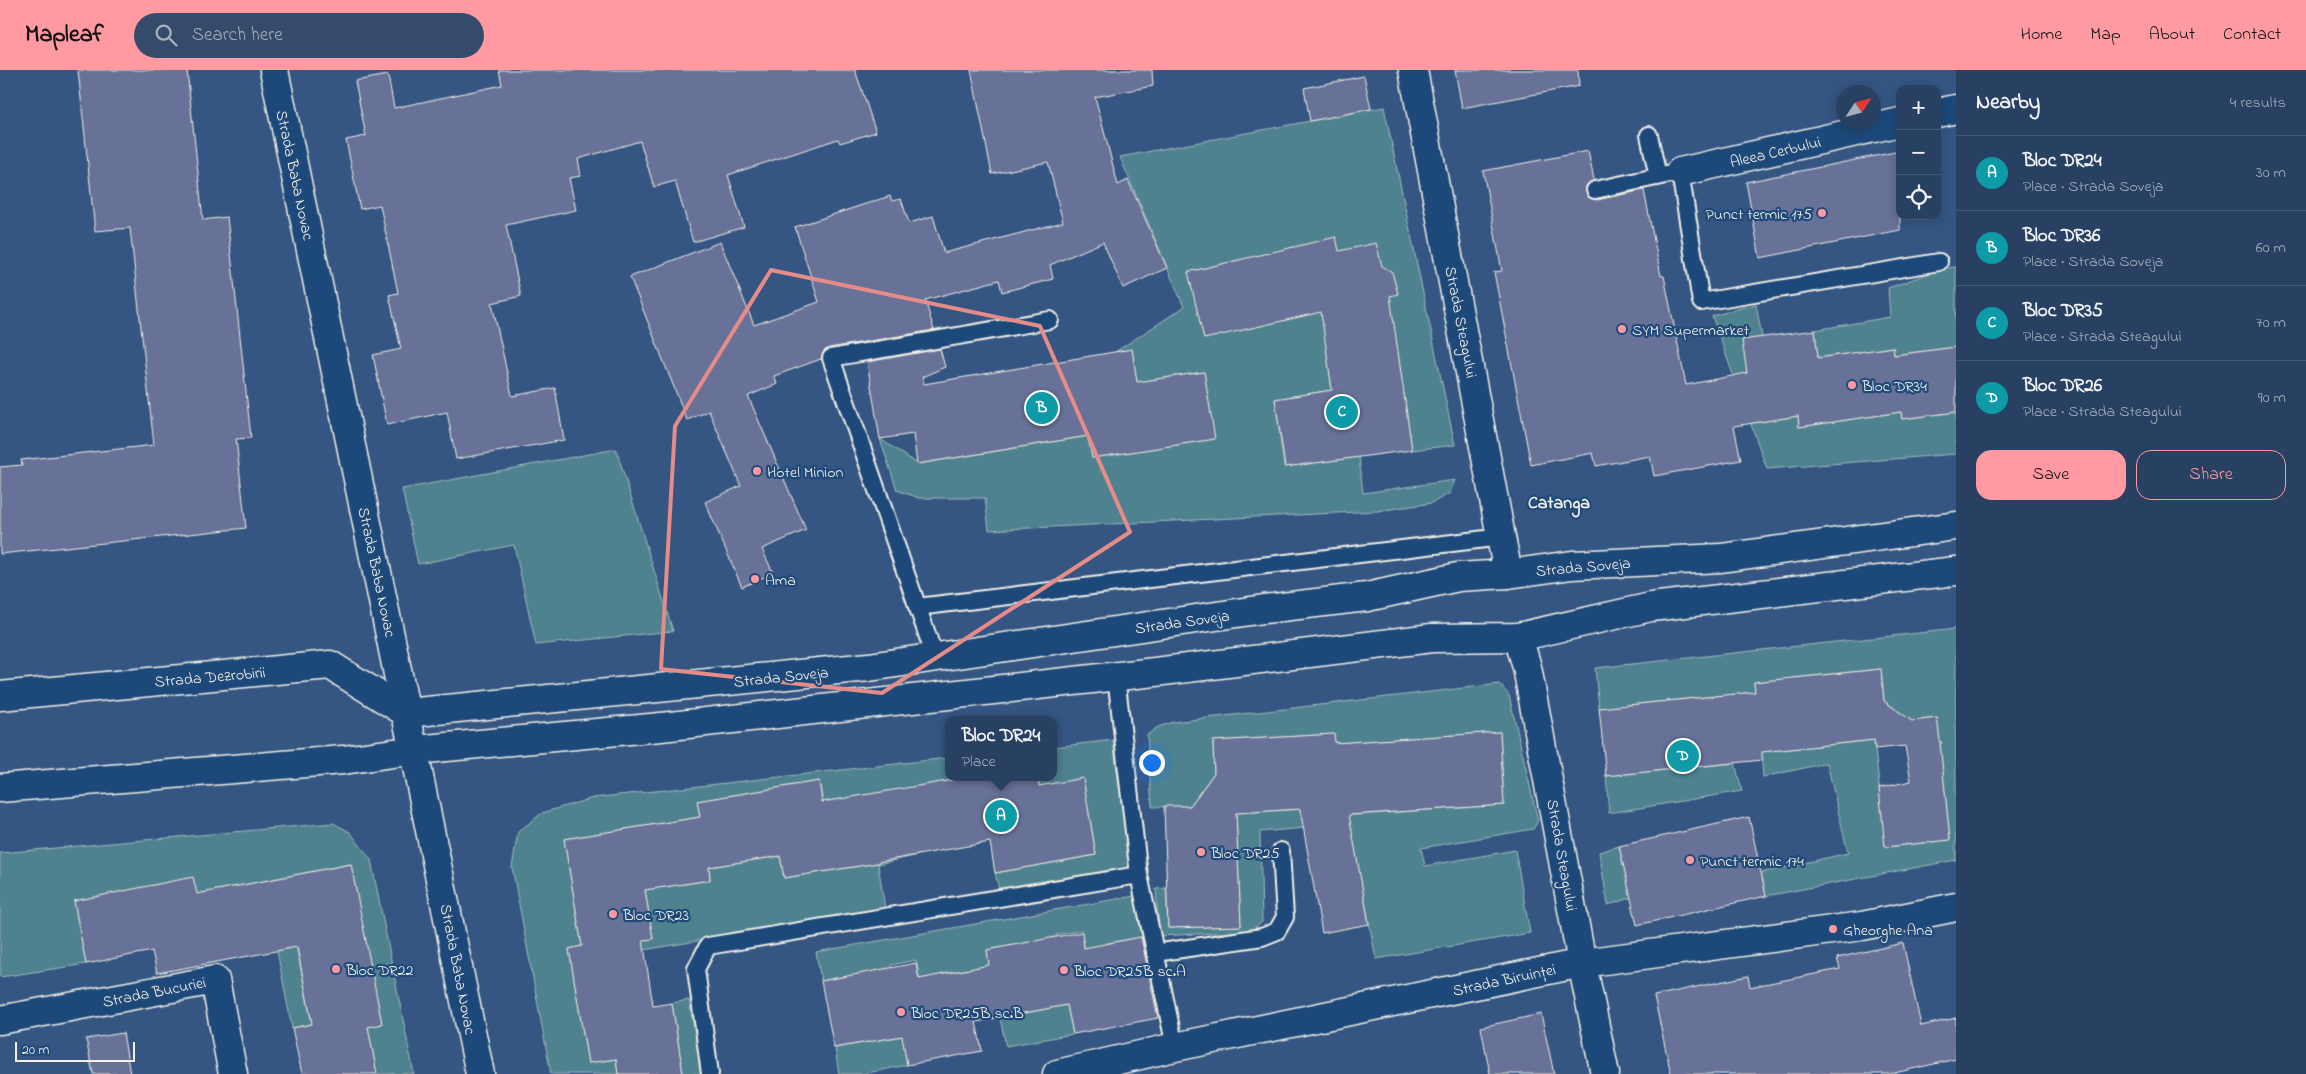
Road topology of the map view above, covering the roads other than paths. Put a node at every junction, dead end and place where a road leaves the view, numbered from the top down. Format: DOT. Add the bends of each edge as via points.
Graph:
graph roads {
  1 [pos="274,70"];
  2 [pos="1413,70"];
  3 [pos="1956,109"];
  4 [pos="1941,112"];
  5 [pos="1896,123"];
  6 [pos="1649,135"];
  7 [pos="1669,175"];
  8 [pos="1596,190"];
  9 [pos="1940,262"];
  10 [pos="1050,320"];
  11 [pos="1956,526"];
  12 [pos="1502,537"];
  13 [pos="1956,571"];
  14 [pos="1508,574"];
  15 [pos="917,607"];
  16 [pos="1518,637"];
  17 [pos="935,657"];
  18 [pos="1116,676"];
  19 [pos="0,696"];
  20 [pos="407,713"];
  21 [pos="414,750"];
  22 [pos="0,788"];
  23 [pos="1281,851"];
  24 [pos="1139,875"];
  25 [pos="1956,907"];
  26 [pos="1155,953"];
  27 [pos="1582,963"];
  28 [pos="0,1020"];
  29 [pos="1175,1047"];
  30 [pos="233,1074"];
  31 [pos="480,1074"];
  32 [pos="710,1074"];
  33 [pos="1057,1074"];
  34 [pos="1605,1074"];
  1 -- 20 [label="main road, Strada Baba Novac"];
  2 -- 12 [label="main road, Strada Steagului"];
  3 -- 4 [label="main road"];
  5 -- 7 [label="main road, Aleea Cerbului"];
  6 -- 7 [label="lane"];
  7 -- 8 [label="lane"];
  7 -- 9 [label="lane" via="1701,302"];
  10 -- 15 [label="lane" via="831,358"];
  11 -- 14 [label="main road, Strada Soveja" via="1721,558 1572,565"];
  12 -- 14 [label="main road, Strada Steagului"];
  12 -- 15 [label="lane"];
  13 -- 16 [label="main road" via="1652,607"];
  14 -- 17 [label="main road, Strada Soveja" via="1458,577 1367,597"];
  15 -- 17 [label="lane"];
  16 -- 18 [label="main road" via="1432,638"];
  16 -- 27 [label="main road, Strada Steagului" via="1527,667"];
  17 -- 20 [label="main road, Strada Soveja" via="869,667"];
  18 -- 21 [label="main road" via="661,728"];
  18 -- 24 [label="lane"];
  19 -- 20 [label="main road, Strada Dezrobirii" via="330,665"];
  20 -- 21 [label="main road, Strada Baba Novac"];
  21 -- 22 [label="main road" via="343,760"];
  21 -- 31 [label="main road, Strada Baba Novac"];
  23 -- 26 [label="lane" via="1285,918 1277,931 1262,937"];
  24 -- 26 [label="lane"];
  24 -- 32 [label="lane" via="708,946 696,969"];
  25 -- 27 [label="main road, Strada Biruinței" via="1862,926"];
  26 -- 29 [label="lane"];
  27 -- 29 [label="main road, Strada Biruinței"];
  27 -- 34 [label="main road, Strada Steagului"];
  28 -- 30 [label="main road, Strada Bucuriei" via="215,980"];
  29 -- 33 [label="main road, Strada Biruinței"];
}
